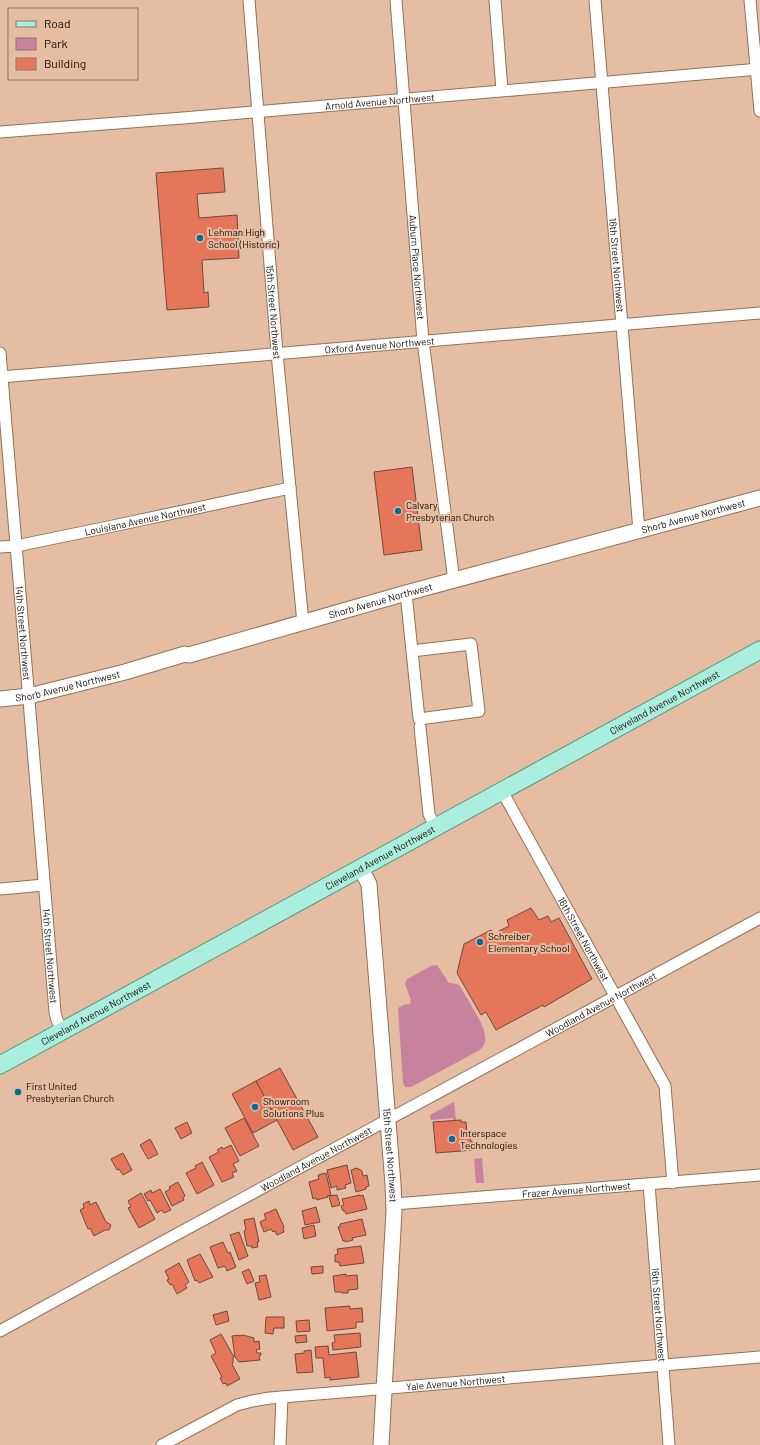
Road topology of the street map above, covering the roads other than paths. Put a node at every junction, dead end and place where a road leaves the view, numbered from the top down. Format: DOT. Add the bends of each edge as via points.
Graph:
graph roads {
  1 [pos="249,0"];
  2 [pos="396,0"];
  3 [pos="495,0"];
  4 [pos="595,0"];
  5 [pos="750,0"];
  6 [pos="758,69"];
  7 [pos="602,82"];
  8 [pos="502,90"];
  9 [pos="404,99"];
  10 [pos="760,111"];
  11 [pos="258,112"];
  12 [pos="0,132"];
  13 [pos="760,313"];
  14 [pos="622,325"];
  15 [pos="423,341"];
  16 [pos="0,353"];
  17 [pos="277,353"];
  18 [pos="1,377"];
  19 [pos="290,488"];
  20 [pos="760,498"];
  21 [pos="639,531"];
  22 [pos="16,546"];
  23 [pos="0,547"];
  24 [pos="454,580"];
  25 [pos="406,594"];
  26 [pos="303,623"];
  27 [pos="760,650"];
  28 [pos="412,651"];
  29 [pos="29,696"];
  30 [pos="0,699"];
  31 [pos="420,723"];
  32 [pos="502,790"];
  33 [pos="435,827"];
  34 [pos="361,868"];
  35 [pos="44,885"];
  36 [pos="0,889"];
  37 [pos="760,918"];
  38 [pos="616,996"];
  39 [pos="63,1031"];
  40 [pos="0,1065"];
  41 [pos="389,1119"];
  42 [pos="760,1175"];
  43 [pos="673,1182"];
  44 [pos="649,1184"];
  45 [pos="394,1204"];
  46 [pos="0,1331"];
  47 [pos="760,1357"];
  48 [pos="663,1365"];
  49 [pos="384,1389"];
  50 [pos="282,1397"];
  51 [pos="162,1445"];
  52 [pos="280,1445"];
  53 [pos="381,1445"];
  54 [pos="670,1445"];
  1 -- 11 [label="street, 15th Street Northwest"];
  2 -- 9 [label="street, Auburn Place Northwest"];
  3 -- 8 [label="street"];
  4 -- 7 [label="street, 16th Street Northwest"];
  5 -- 6 [label="street"];
  6 -- 7 [label="street, Arnold Avenue Northwest"];
  6 -- 10 [label="street"];
  7 -- 8 [label="street, Arnold Avenue Northwest"];
  7 -- 14 [label="street, 16th Street Northwest"];
  8 -- 9 [label="street, Arnold Avenue Northwest"];
  9 -- 11 [label="street, Arnold Avenue Northwest"];
  9 -- 15 [label="street, Auburn Place Northwest"];
  11 -- 12 [label="street, Arnold Avenue Northwest"];
  11 -- 17 [label="street, 15th Street Northwest"];
  13 -- 14 [label="street, Oxford Avenue Northwest"];
  14 -- 15 [label="street, Oxford Avenue Northwest"];
  14 -- 21 [label="street, 16th Street Northwest"];
  15 -- 17 [label="street, Oxford Avenue Northwest"];
  15 -- 24 [label="street, Auburn Place Northwest"];
  16 -- 18 [label="street, 14th Street Northwest"];
  17 -- 18 [label="street, Oxford Avenue Northwest"];
  17 -- 19 [label="street, 15th Street Northwest"];
  18 -- 22 [label="street, 14th Street Northwest"];
  19 -- 22 [label="street, Louisiana Avenue Northwest"];
  19 -- 26 [label="street, 15th Street Northwest"];
  20 -- 21 [label="street, Shorb Avenue Northwest"];
  21 -- 24 [label="street, Shorb Avenue Northwest"];
  22 -- 23 [label="street, Louisiana Avenue Northwest"];
  22 -- 29 [label="street, 14th Street Northwest"];
  24 -- 25 [label="street, Shorb Avenue Northwest"];
  25 -- 26 [label="street, Shorb Avenue Northwest"];
  25 -- 28 [label="street"];
  26 -- 29 [label="street, Shorb Avenue Northwest"];
  27 -- 32 [label="main road, Cleveland Avenue Northwest"];
  28 -- 31 [label="street"];
  28 -- 31 [label="street" via="471,644 479,711"];
  29 -- 30 [label="street, Shorb Avenue Northwest"];
  29 -- 35 [label="street, 14th Street Northwest"];
  31 -- 33 [label="street" via="429,814"];
  32 -- 33 [label="main road, Cleveland Avenue Northwest"];
  32 -- 38 [label="street, 16th Street Northwest"];
  33 -- 34 [label="main road, Cleveland Avenue Northwest"];
  34 -- 39 [label="main road, Cleveland Avenue Northwest"];
  34 -- 41 [label="street, 15th Street Northwest" via="369,884"];
  35 -- 36 [label="street"];
  35 -- 39 [label="street, 14th Street Northwest" via="57,1020"];
  37 -- 38 [label="street, Woodland Avenue Northwest"];
  38 -- 41 [label="street, Woodland Avenue Northwest"];
  38 -- 43 [label="street, 16th Street Northwest" via="665,1086"];
  39 -- 40 [label="main road, Cleveland Avenue Northwest"];
  41 -- 45 [label="street, 15th Street Northwest"];
  41 -- 46 [label="street, Woodland Avenue Northwest"];
  42 -- 43 [label="street, Frazer Avenue Northwest"];
  43 -- 44 [label="street, Frazer Avenue Northwest"];
  44 -- 45 [label="street, Frazer Avenue Northwest"];
  44 -- 48 [label="street, 16th Street Northwest"];
  45 -- 49 [label="street, 15th Street Northwest"];
  47 -- 48 [label="street, Yale Avenue Northwest"];
  48 -- 49 [label="street, Yale Avenue Northwest"];
  48 -- 54 [label="street, 16th Street Northwest"];
  49 -- 50 [label="street, Yale Avenue Northwest"];
  49 -- 53 [label="street, 15th Street Northwest"];
  50 -- 51 [label="street, Yale Avenue Northwest" via="237,1406"];
  50 -- 52 [label="street"];
}
